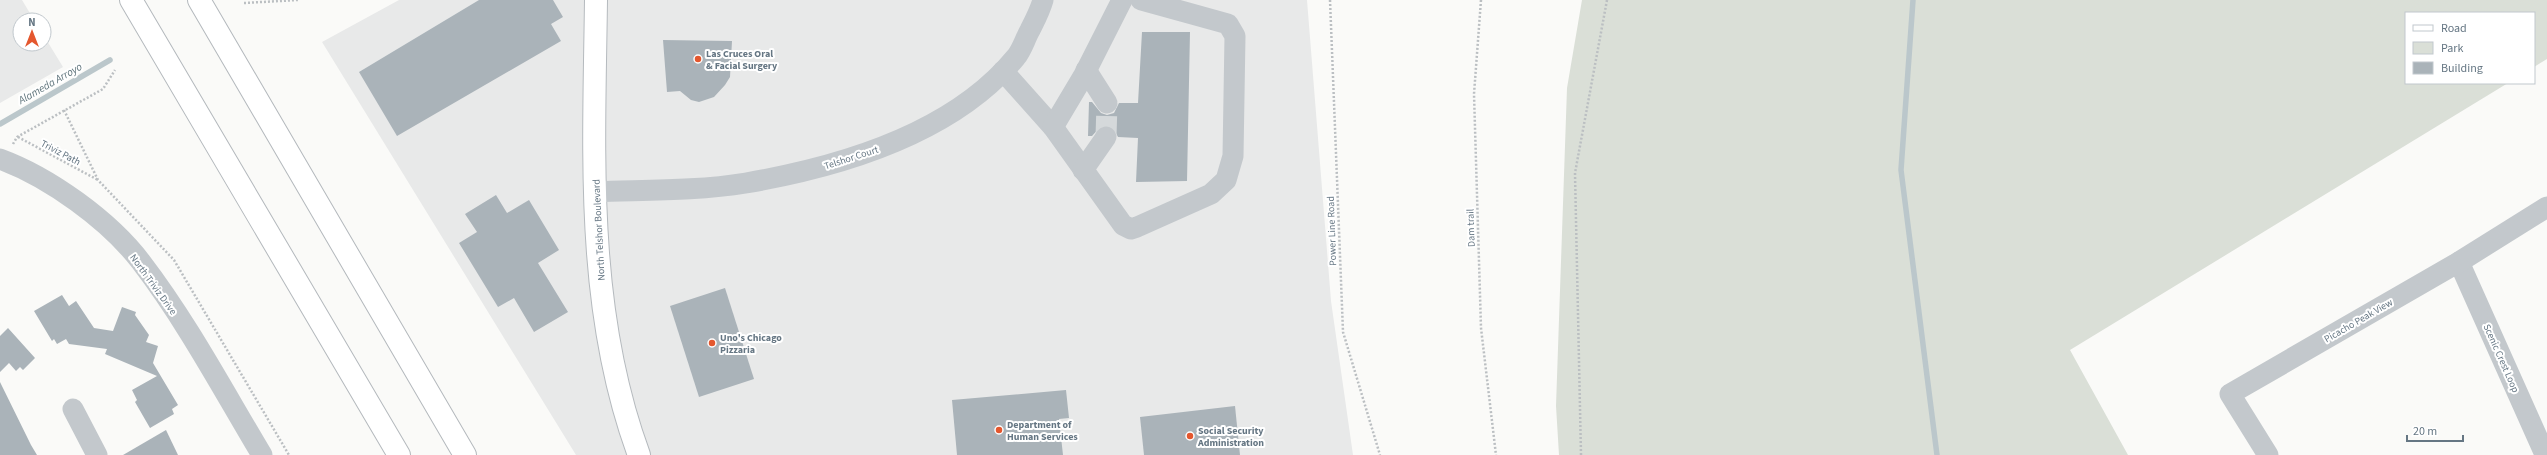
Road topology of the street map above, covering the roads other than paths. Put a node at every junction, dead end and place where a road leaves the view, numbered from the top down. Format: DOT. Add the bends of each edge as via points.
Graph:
graph roads {
  1 [pos="131,0"];
  2 [pos="199,0"];
  3 [pos="596,0"];
  4 [pos="1043,0"];
  5 [pos="1122,0"];
  6 [pos="1141,0"];
  7 [pos="1086,70"];
  8 [pos="1003,71"];
  9 [pos="1107,102"];
  10 [pos="1053,127"];
  11 [pos="1106,137"];
  12 [pos="2,160"];
  13 [pos="1083,170"];
  14 [pos="595,192"];
  15 [pos="2547,207"];
  16 [pos="2459,262"];
  17 [pos="73,409"];
  18 [pos="2547,449"];
  19 [pos="97,455"];
  20 [pos="262,455"];
  21 [pos="399,455"];
  22 [pos="465,455"];
  23 [pos="639,455"];
  24 [pos="2268,455"];
  1 -- 21 [label="main road"];
  2 -- 22 [label="main road"];
  3 -- 14 [label="main road, North Telshor Boulevard"];
  4 -- 8 [label="street, Telshor Court" via="1016,56"];
  5 -- 7 [label="street"];
  6 -- 13 [label="street" via="1214,18 1228,24 1232,30 1235,36 1235,58 1233,156 1230,170 1226,180 1212,194 1131,228 1123,225"];
  7 -- 9 [label="street"];
  7 -- 10 [label="street"];
  8 -- 10 [label="street"];
  8 -- 14 [label="street, Telshor Court" via="980,93 921,130 871,152 811,170 738,184 677,190"];
  10 -- 13 [label="street"];
  11 -- 13 [label="street"];
  12 -- 20 [label="street, North Triviz Drive" via="50,184 90,212 140,261 184,327"];
  14 -- 23 [label="main road, North Telshor Boulevard" via="597,256 606,339 618,392"];
  15 -- 16 [label="street, Picacho Peak View"];
  16 -- 18 [label="street, Scenic Crest Loop" via="2543,450"];
  16 -- 24 [label="street, Picacho Peak View" via="2230,394"];
  17 -- 19 [label="street"];
}
